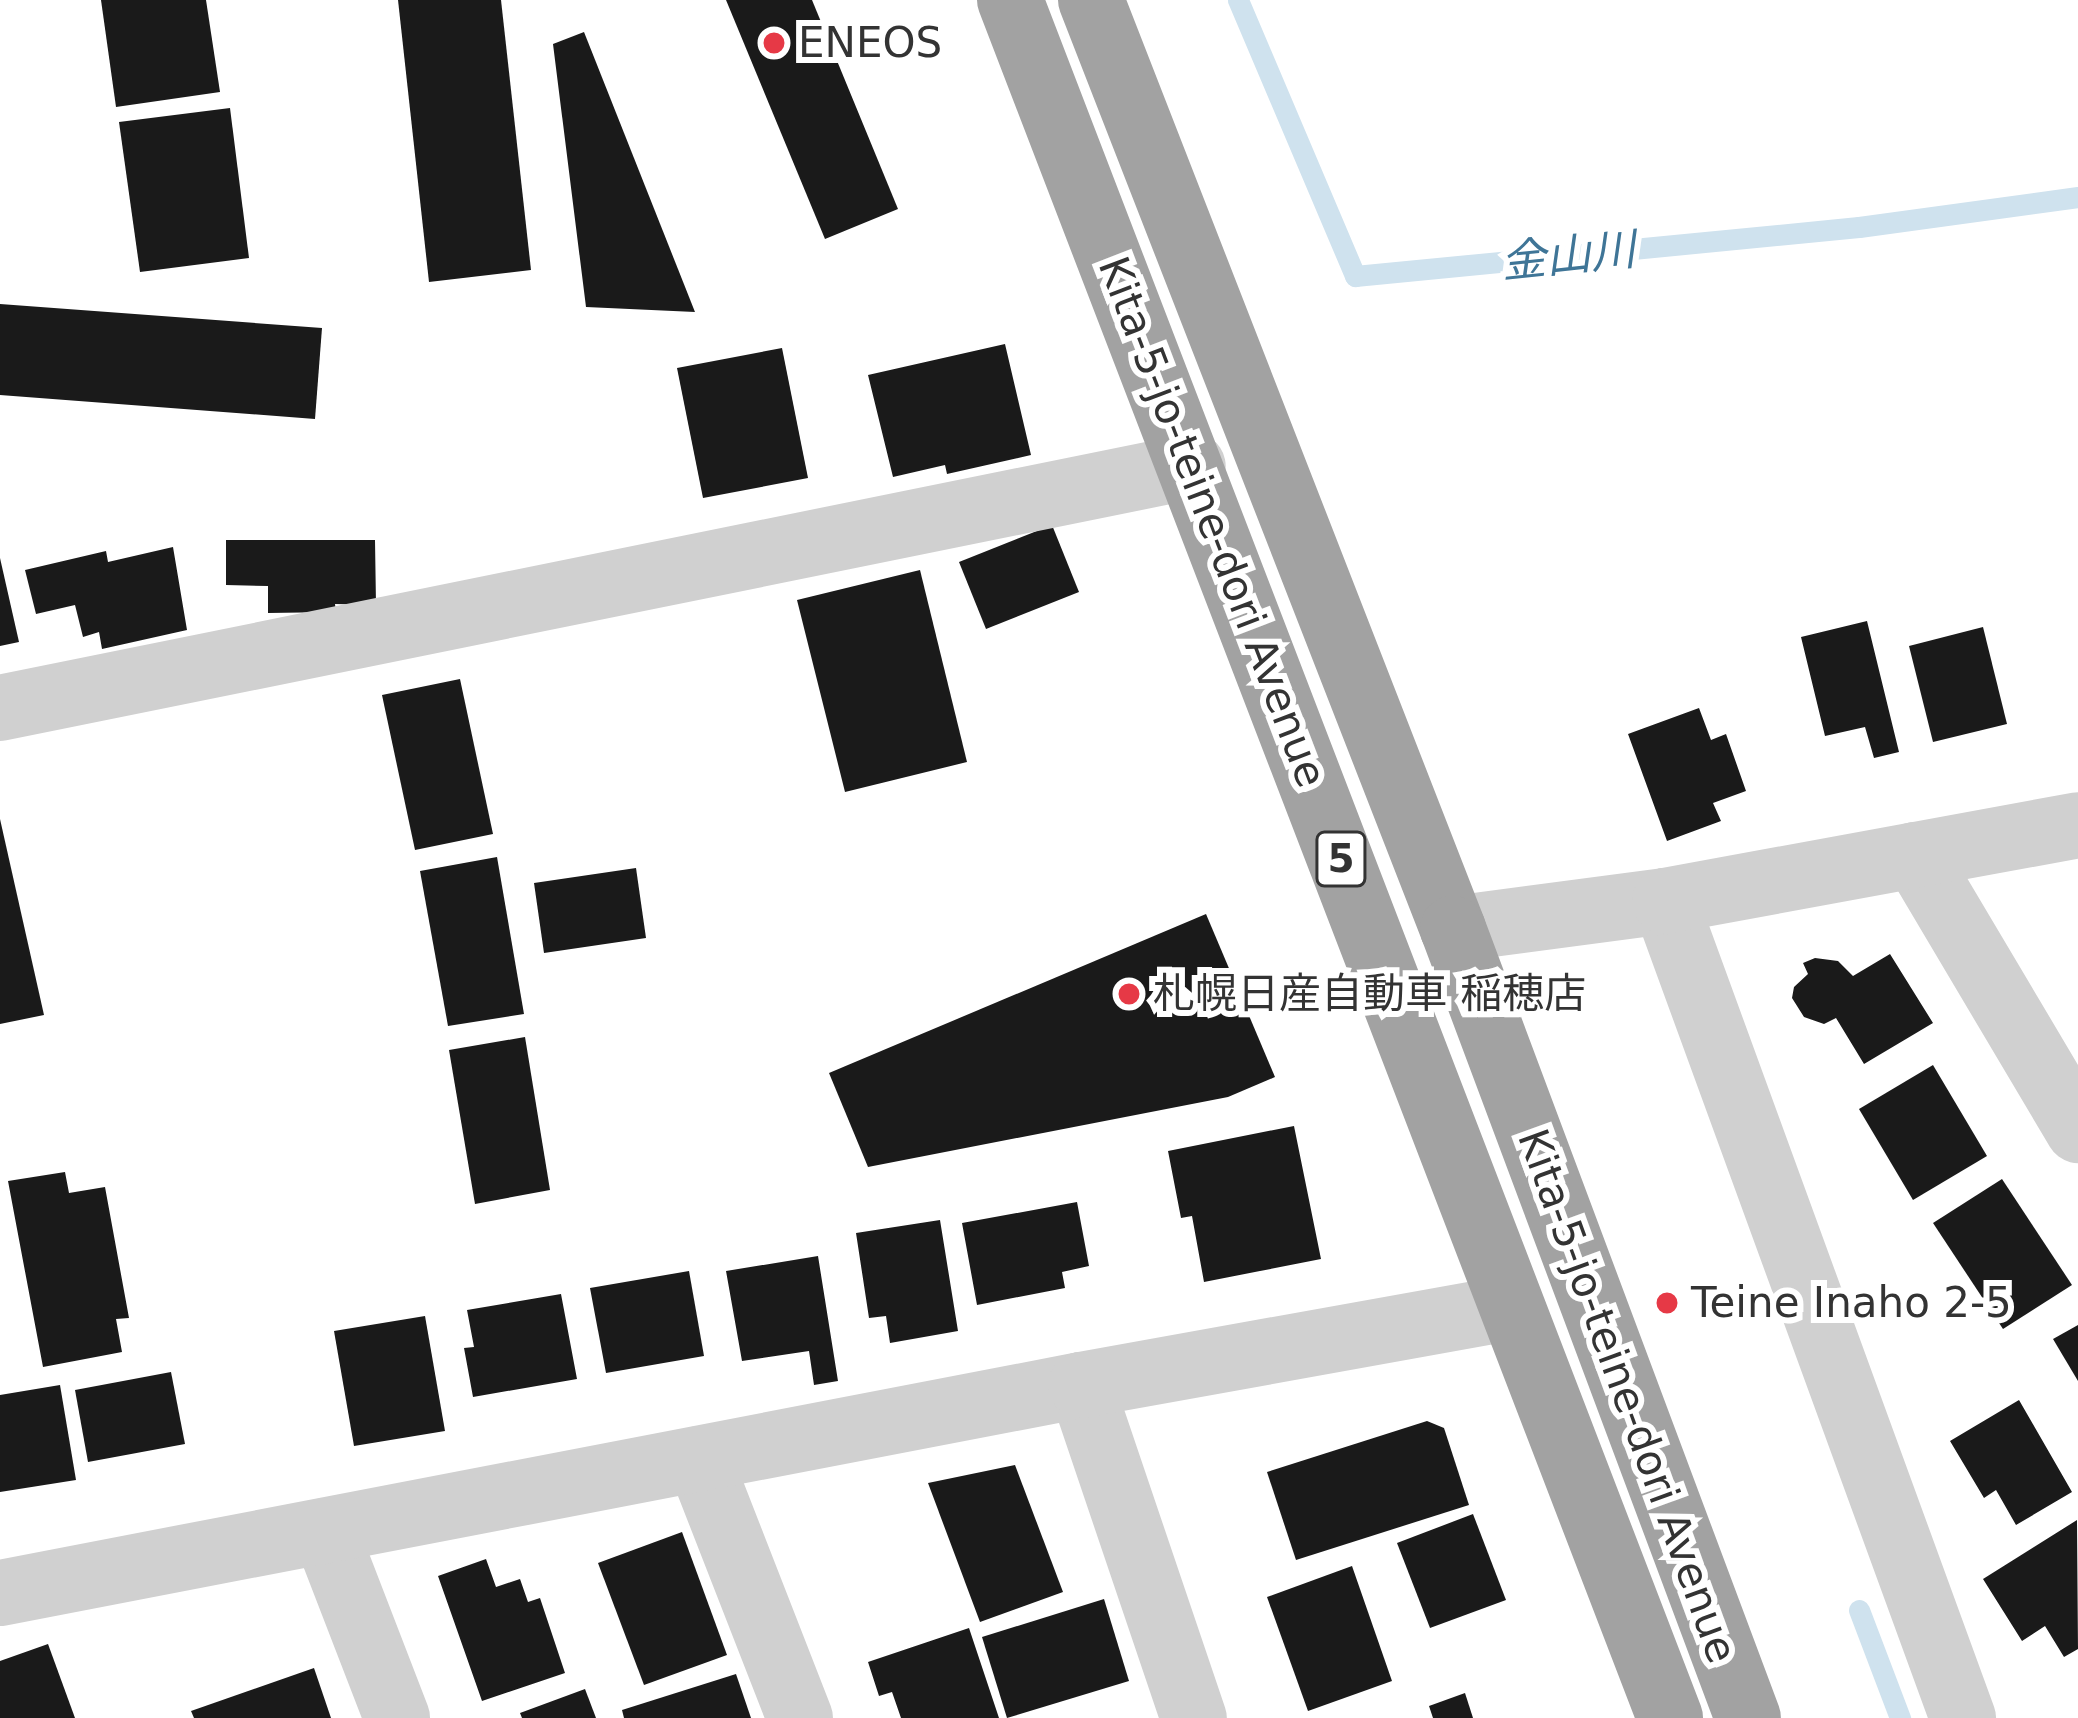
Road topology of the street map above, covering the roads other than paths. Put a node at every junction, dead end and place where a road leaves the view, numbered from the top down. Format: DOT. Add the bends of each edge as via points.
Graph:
graph roads {
  1 [pos="1010,0"];
  2 [pos="1090,0"];
  3 [pos="1192,466"];
  4 [pos="0,708"];
  5 [pos="2078,825"];
  6 [pos="1915,855"];
  7 [pos="1665,901"];
  8 [pos="1454,929"];
  9 [pos="2078,1130"];
  10 [pos="1511,1308"];
  11 [pos="1081,1384"];
  12 [pos="699,1459"];
  13 [pos="325,1531"];
  14 [pos="0,1593"];
  15 [pos="397,1718"];
  16 [pos="800,1718"];
  17 [pos="1194,1718"];
  18 [pos="1670,1718"];
  19 [pos="1748,1718"];
  20 [pos="1963,1718"];
  1 -- 3 [label="highway, Kita-5-jo-teine-dori Avenue / 5"];
  2 -- 8 [label="highway, Kita-5-jo-teine-dori Avenue / 5"];
  3 -- 4 [label="street"];
  3 -- 10 [label="highway, Kita-5-jo-teine-dori Avenue / 5"];
  5 -- 6 [label="street"];
  6 -- 7 [label="street"];
  6 -- 9 [label="street"];
  7 -- 8 [label="street"];
  7 -- 20 [label="street"];
  8 -- 19 [label="highway, Kita-5-jo-teine-dori Avenue / 5"];
  10 -- 11 [label="street"];
  10 -- 18 [label="highway, Kita-5-jo-teine-dori Avenue / 5"];
  11 -- 12 [label="street"];
  11 -- 17 [label="street"];
  12 -- 13 [label="street"];
  12 -- 16 [label="street"];
  13 -- 14 [label="street"];
  13 -- 15 [label="street"];
}
